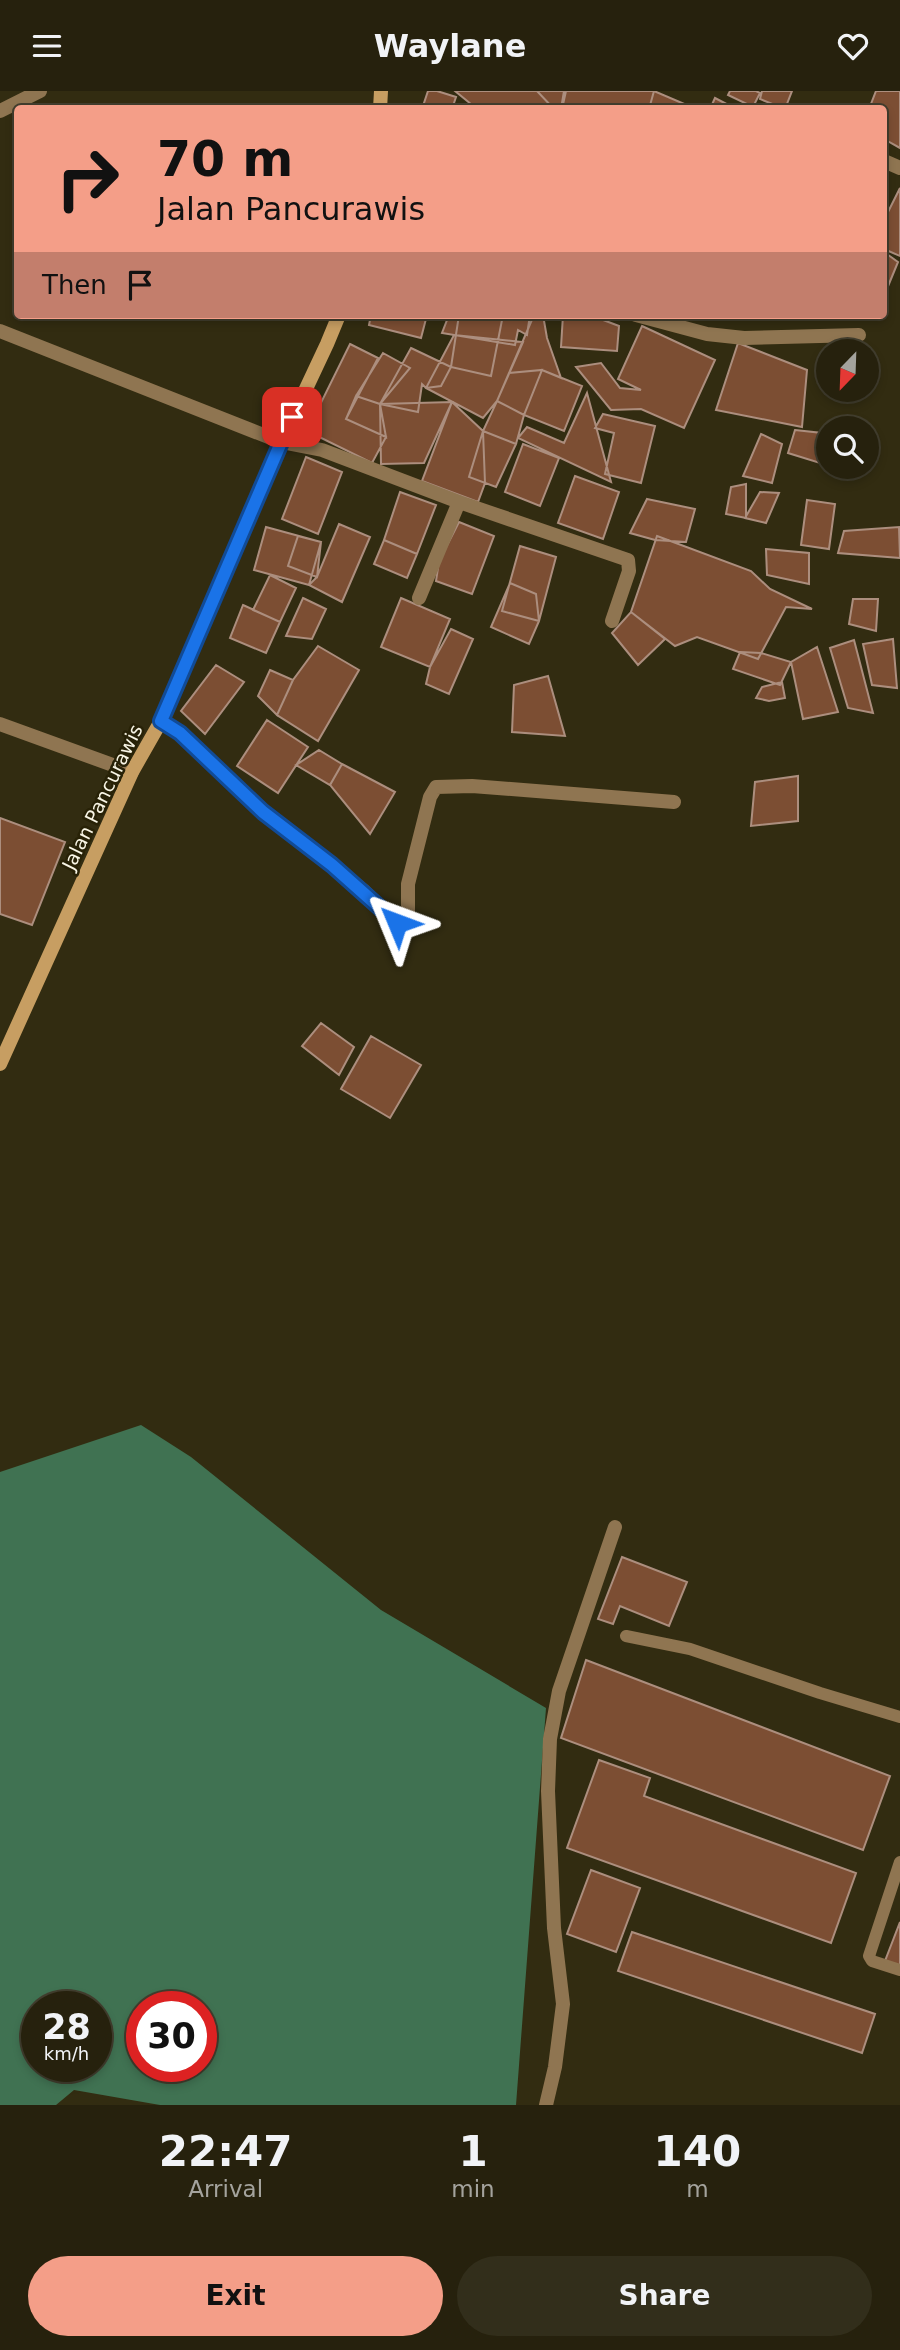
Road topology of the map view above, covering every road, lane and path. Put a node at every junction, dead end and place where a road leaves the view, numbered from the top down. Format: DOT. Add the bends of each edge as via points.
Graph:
graph roads {
  1 [pos="40,91"];
  2 [pos="0,111"];
  3 [pos="337,319"];
  4 [pos="651,319"];
  5 [pos="0,331"];
  6 [pos="859,335"];
  7 [pos="281,442"];
  8 [pos="459,502"];
  9 [pos="419,598"];
  10 [pos="612,621"];
  11 [pos="161,721"];
  12 [pos="0,724"];
  13 [pos="132,772"];
  14 [pos="674,802"];
  15 [pos="0,1064"];
  16 [pos="615,1527"];
  17 [pos="626,1636"];
  18 [pos="900,1717"];
  19 [pos="900,1862"];
  20 [pos="900,1971"];
  21 [pos="546,2105"];
  1 -- 2 [label="street"];
  3 -- 7 [label="street, Jalan Pancurawis"];
  4 -- 6 [label="street" via="744,338"];
  5 -- 7 [label="street"];
  7 -- 8 [label="street" via="322,450"];
  7 -- 11 [label="street, Jalan Pancurawis"];
  8 -- 9 [label="street"];
  8 -- 10 [label="street" via="628,560 629,571"];
  11 -- 13 [label="street, Jalan Pancurawis"];
  11 -- 14 [label="street" via="397,923 408,919 408,884 436,786"];
  12 -- 13 [label="street"];
  13 -- 15 [label="street, Jalan Pancurawis"];
  16 -- 21 [label="street" via="559,1691 550,1739 554,1914 563,2004"];
  17 -- 18 [label="lane" via="690,1649"];
  19 -- 20 [label="lane" via="869,1956"];
}
